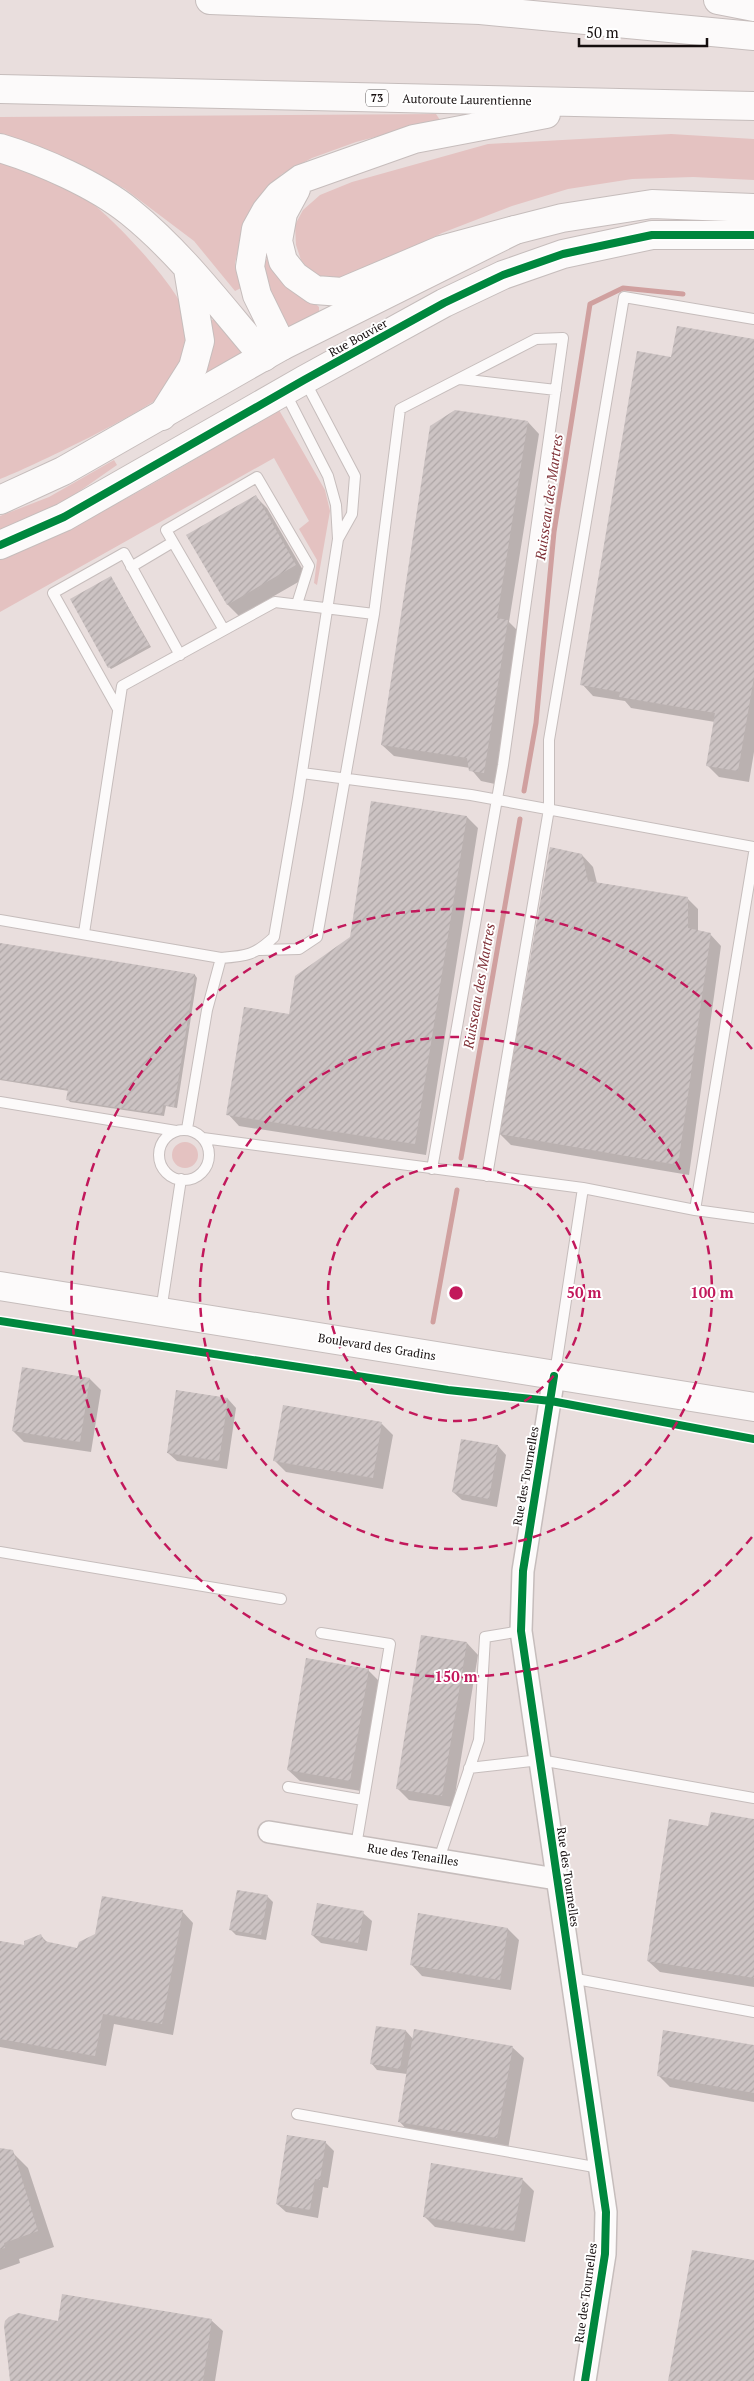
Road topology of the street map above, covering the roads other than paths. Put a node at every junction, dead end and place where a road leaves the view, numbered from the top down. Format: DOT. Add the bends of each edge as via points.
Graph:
graph roads {
  1 [pos="210,0"];
  2 [pos="718,0"];
  3 [pos="754,7"];
  4 [pos="754,36"];
  5 [pos="0,89"];
  6 [pos="600,104"];
  7 [pos="754,106"];
  8 [pos="0,148"];
  9 [pos="301,179"];
  10 [pos="754,208"];
  11 [pos="515,230"];
  12 [pos="754,235"];
  13 [pos="187,268"];
  14 [pos="754,319"];
  15 [pos="273,351"];
  16 [pos="459,379"];
  17 [pos="295,385"];
  18 [pos="556,390"];
  19 [pos="162,416"];
  20 [pos="0,500"];
  21 [pos="338,539"];
  22 [pos="173,542"];
  23 [pos="0,545"];
  24 [pos="131,567"];
  25 [pos="297,604"];
  26 [pos="328,607"];
  27 [pos="374,614"];
  28 [pos="224,630"];
  29 [pos="180,654"];
  30 [pos="118,709"];
  31 [pos="302,773"];
  32 [pos="345,778"];
  33 [pos="497,800"];
  34 [pos="549,809"];
  35 [pos="754,847"];
  36 [pos="754,853"];
  37 [pos="0,920"];
  38 [pos="84,933"];
  39 [pos="260,950"];
  40 [pos="221,958"];
  41 [pos="0,1102"];
  42 [pos="187,1129"];
  43 [pos="176,1131"];
  44 [pos="204,1138"];
  45 [pos="432,1168"];
  46 [pos="487,1176"];
  47 [pos="181,1179"];
  48 [pos="584,1188"];
  49 [pos="695,1210"];
  50 [pos="754,1218"];
  51 [pos="0,1286"];
  52 [pos="161,1312"];
  53 [pos="554,1376"];
  54 [pos="754,1407"];
  55 [pos="0,1552"];
  56 [pos="281,1599"];
  57 [pos="521,1631"];
  58 [pos="321,1633"];
  59 [pos="540,1760"];
  60 [pos="470,1768"];
  61 [pos="288,1787"];
  62 [pos="754,1798"];
  63 [pos="363,1800"];
  64 [pos="269,1832"];
  65 [pos="356,1846"];
  66 [pos="439,1859"];
  67 [pos="556,1880"];
  68 [pos="571,1978"];
  69 [pos="754,2012"];
  70 [pos="297,2114"];
  71 [pos="600,2168"];
  72 [pos="585,2381"];
  1 -- 4 [label="main road" via="480,10"];
  2 -- 3 [label="main road"];
  5 -- 6 [label="main road, Autoroute Laurentienne / 73"];
  6 -- 7 [label="main road, Autoroute Laurentienne / 73"];
  6 -- 9 [label="main road" via="414,139"];
  8 -- 13 [label="main road" via="97,190 129,211"];
  9 -- 11 [label="main road" via="283,213 278,241 282,261 294,276 316,290 342,292 441,250"];
  9 -- 15 [label="main road" via="279,195 256,229 250,267"];
  10 -- 11 [label="main road, Rue Bouvier" via="652,204 562,218"];
  11 -- 15 [label="main road, Rue Bouvier"];
  12 -- 17 [label="main road, Rue Bouvier" via="652,235 563,254 503,275 444,303"];
  13 -- 15 [label="main road"];
  13 -- 19 [label="main road" via="200,341 193,367"];
  14 -- 34 [label="lane" via="624,297 549,740"];
  15 -- 17 [label="main road"];
  15 -- 19 [label="main road, Rue Bouvier"];
  16 -- 18 [label="lane"];
  16 -- 18 [label="lane" via="536,339 563,338"];
  16 -- 27 [label="lane" via="400,409"];
  17 -- 21 [label="lane" via="328,476 336,505"];
  17 -- 21 [label="lane" via="355,476 352,514"];
  17 -- 23 [label="main road, Rue Bouvier" via="64,517"];
  18 -- 33 [label="lane"];
  19 -- 20 [label="main road, Rue Bouvier" via="63,471"];
  21 -- 26 [label="lane"];
  22 -- 24 [label="lane"];
  22 -- 25 [label="lane" via="166,530 257,476 309,566"];
  22 -- 28 [label="lane"];
  24 -- 29 [label="lane"];
  24 -- 30 [label="lane" via="124,553 53,593"];
  25 -- 26 [label="lane"];
  25 -- 28 [label="lane" via="275,602"];
  26 -- 27 [label="lane"];
  26 -- 31 [label="lane"];
  27 -- 32 [label="lane"];
  28 -- 29 [label="lane"];
  29 -- 30 [label="lane" via="122,686"];
  30 -- 38 [label="lane"];
  31 -- 32 [label="lane"];
  31 -- 39 [label="lane" via="274,937"];
  32 -- 33 [label="lane"];
  32 -- 39 [label="lane" via="317,937 299,949"];
  33 -- 34 [label="lane"];
  33 -- 45 [label="lane"];
  34 -- 35 [label="lane"];
  34 -- 46 [label="lane"];
  36 -- 49 [label="lane"];
  37 -- 38 [label="lane"];
  38 -- 40 [label="lane"];
  39 -- 40 [label="lane" via="246,956"];
  40 -- 42 [label="lane" via="207,1010"];
  41 -- 43 [label="lane"];
  42 -- 43 [label="lane"];
  42 -- 44 [label="lane"];
  43 -- 47 [label="lane" via="165,1139 160,1155 165,1171"];
  44 -- 45 [label="lane"];
  44 -- 47 [label="lane" via="210,1154 208,1163 194,1178"];
  45 -- 46 [label="lane"];
  46 -- 48 [label="lane"];
  47 -- 52 [label="lane"];
  48 -- 49 [label="lane"];
  48 -- 53 [label="lane"];
  49 -- 50 [label="lane"];
  51 -- 52 [label="main road, Boulevard des Gradins"];
  52 -- 53 [label="main road, Boulevard des Gradins"];
  53 -- 54 [label="main road, Boulevard des Gradins"];
  53 -- 57 [label="street, Rue des Tournelles" via="525,1554 520,1602"];
  55 -- 56 [label="lane"];
  57 -- 59 [label="street, Rue des Tournelles"];
  57 -- 60 [label="lane" via="485,1637 479,1740"];
  58 -- 63 [label="lane" via="390,1644"];
  59 -- 60 [label="lane"];
  59 -- 62 [label="lane"];
  59 -- 67 [label="street, Rue des Tournelles"];
  60 -- 66 [label="lane"];
  61 -- 63 [label="lane"];
  63 -- 65 [label="lane"];
  64 -- 65 [label="street, Rue des Tenailles"];
  65 -- 66 [label="street, Rue des Tenailles"];
  66 -- 67 [label="street, Rue des Tenailles"];
  67 -- 68 [label="street, Rue des Tournelles"];
  68 -- 69 [label="lane"];
  68 -- 71 [label="street, Rue des Tournelles"];
  70 -- 71 [label="lane"];
  71 -- 72 [label="street, Rue des Tournelles" via="606,2212 605,2254"];
}
